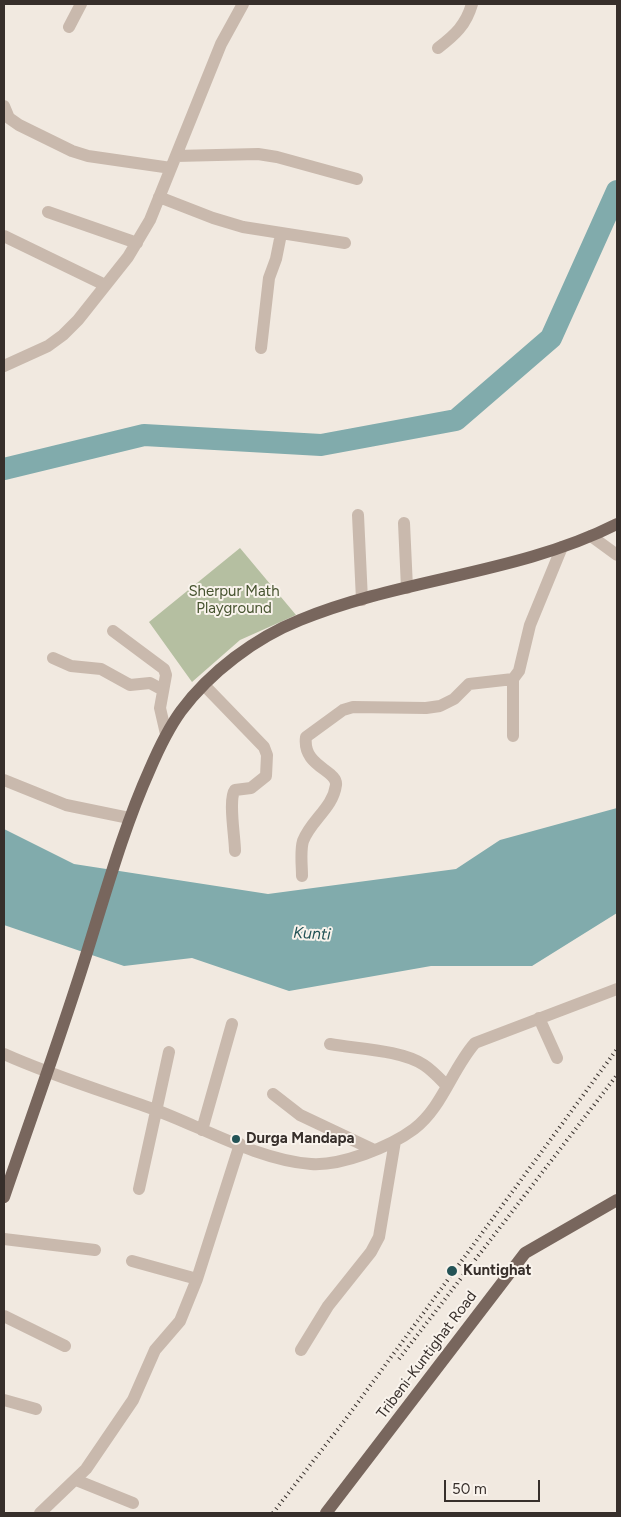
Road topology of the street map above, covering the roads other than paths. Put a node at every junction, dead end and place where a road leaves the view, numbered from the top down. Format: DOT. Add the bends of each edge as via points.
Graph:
graph roads {
  1 [pos="81,4"];
  2 [pos="243,4"];
  3 [pos="472,4"];
  4 [pos="69,27"];
  5 [pos="438,48"];
  6 [pos="4,106"];
  7 [pos="176,156"];
  8 [pos="171,168"];
  9 [pos="357,179"];
  10 [pos="159,197"];
  11 [pos="48,212"];
  12 [pos="281,234"];
  13 [pos="4,236"];
  14 [pos="137,242"];
  15 [pos="345,243"];
  16 [pos="105,285"];
  17 [pos="261,348"];
  18 [pos="4,366"];
  19 [pos="358,515"];
  20 [pos="404,523"];
  21 [pos="617,524"];
  22 [pos="591,536"];
  23 [pos="562,546"];
  24 [pos="617,555"];
  25 [pos="407,588"];
  26 [pos="362,600"];
  27 [pos="113,631"];
  28 [pos="53,658"];
  29 [pos="513,678"];
  30 [pos="204,685"];
  31 [pos="163,690"];
  32 [pos="166,734"];
  33 [pos="513,736"];
  34 [pos="4,780"];
  35 [pos="129,818"];
  36 [pos="235,851"];
  37 [pos="302,876"];
  38 [pos="617,988"];
  39 [pos="539,1018"];
  40 [pos="232,1024"];
  41 [pos="330,1044"];
  42 [pos="169,1052"];
  43 [pos="4,1054"];
  44 [pos="557,1058"];
  45 [pos="48,1073"];
  46 [pos="447,1086"];
  47 [pos="273,1094"];
  48 [pos="155,1110"];
  49 [pos="202,1130"];
  50 [pos="395,1141"];
  51 [pos="240,1144"];
  52 [pos="374,1150"];
  53 [pos="139,1189"];
  54 [pos="4,1197"];
  55 [pos="617,1200"];
  56 [pos="4,1239"];
  57 [pos="95,1250"];
  58 [pos="132,1261"];
  59 [pos="197,1279"];
  60 [pos="4,1316"];
  61 [pos="65,1346"];
  62 [pos="302,1350"];
  63 [pos="4,1400"];
  64 [pos="36,1410"];
  65 [pos="76,1480"];
  66 [pos="133,1503"];
  67 [pos="40,1513"];
  68 [pos="326,1513"];
  1 -- 4 [label="street"];
  2 -- 7 [label="street" via="221,44"];
  3 -- 5 [label="street" via="468,19 459,32"];
  6 -- 8 [label="street" via="18,125 72,151"];
  7 -- 8 [label="street"];
  7 -- 9 [label="street" via="258,154"];
  8 -- 10 [label="street"];
  10 -- 12 [label="street" via="220,220"];
  10 -- 14 [label="street"];
  11 -- 14 [label="street"];
  12 -- 15 [label="street"];
  12 -- 17 [label="street" via="269,278"];
  13 -- 16 [label="street"];
  14 -- 16 [label="street"];
  16 -- 18 [label="street" via="63,335 48,346"];
  19 -- 26 [label="street"];
  20 -- 25 [label="street"];
  21 -- 22 [label="main road"];
  22 -- 23 [label="main road"];
  22 -- 24 [label="street"];
  23 -- 25 [label="main road"];
  23 -- 29 [label="street" via="530,625 519,671"];
  25 -- 26 [label="main road"];
  26 -- 30 [label="main road" via="282,627 241,654"];
  27 -- 31 [label="street" via="164,669"];
  28 -- 31 [label="street" via="71,666 101,669 130,684 150,684"];
  29 -- 33 [label="street"];
  29 -- 37 [label="street" via="469,684 454,699 440,706 353,707 343,710 309,733 306,745 313,762 333,775 336,782 331,802 303,842"];
  30 -- 32 [label="main road"];
  30 -- 36 [label="street" via="264,747 267,755 266,776 251,788 236,790 231,798"];
  31 -- 32 [label="street" via="160,708"];
  32 -- 35 [label="main road"];
  34 -- 35 [label="street" via="66,805"];
  35 -- 45 [label="main road"];
  38 -- 39 [label="street"];
  39 -- 44 [label="street"];
  39 -- 46 [label="street" via="475,1043"];
  40 -- 49 [label="street"];
  41 -- 46 [label="street" via="412,1059 424,1065"];
  42 -- 48 [label="street"];
  43 -- 45 [label="street"];
  45 -- 48 [label="street"];
  45 -- 54 [label="main road"];
  46 -- 50 [label="street" via="415,1129"];
  47 -- 52 [label="street" via="300,1115"];
  48 -- 49 [label="street"];
  48 -- 53 [label="street"];
  49 -- 51 [label="street"];
  50 -- 52 [label="street"];
  50 -- 62 [label="street" via="380,1237 328,1306"];
  51 -- 52 [label="street" via="294,1162 313,1164 335,1162"];
  51 -- 59 [label="street"];
  55 -- 68 [label="main road, Tribeni-Kuntighat Road" via="525,1253"];
  56 -- 57 [label="street"];
  58 -- 59 [label="street"];
  59 -- 65 [label="street" via="180,1320 155,1350 133,1400"];
  60 -- 61 [label="street"];
  63 -- 64 [label="street"];
  65 -- 66 [label="street"];
  65 -- 67 [label="street"];
}
